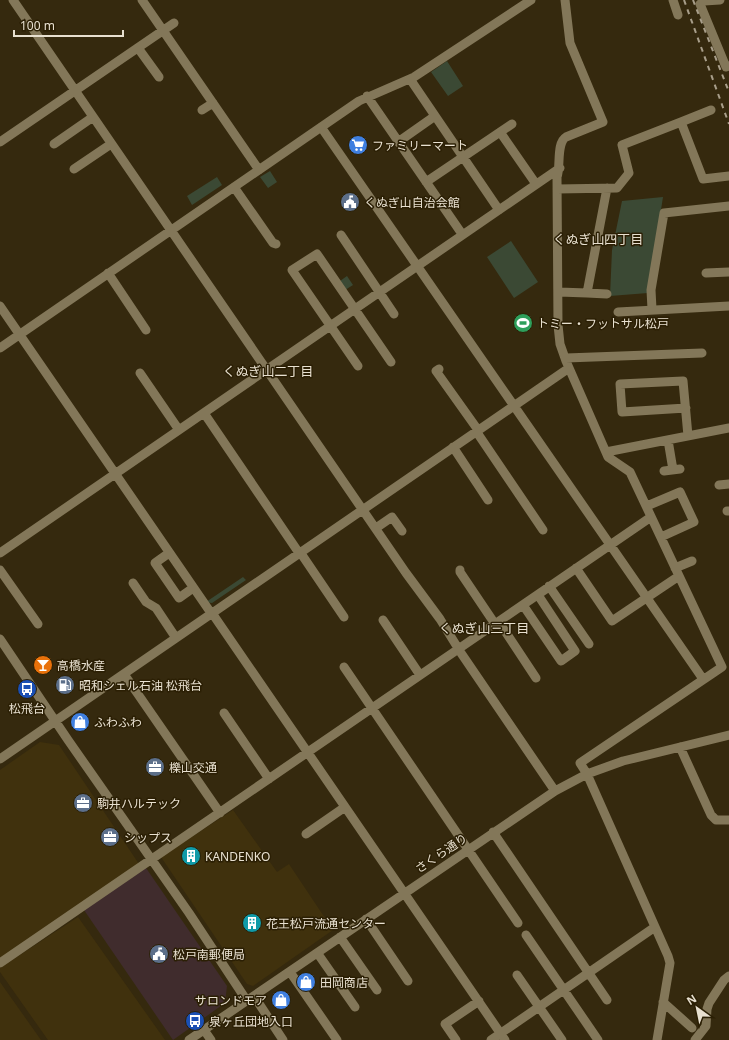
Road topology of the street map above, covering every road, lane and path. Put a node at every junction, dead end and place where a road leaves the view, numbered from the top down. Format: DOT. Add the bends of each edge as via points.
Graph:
graph roads {
  1 [pos="13,0"];
  2 [pos="142,0"];
  3 [pos="531,0"];
  4 [pos="565,0"];
  5 [pos="673,0"];
  6 [pos="720,0"];
  7 [pos="699,2"];
  8 [pos="678,15"];
  9 [pos="174,23"];
  10 [pos="163,31"];
  11 [pos="138,48"];
  12 [pos="729,66"];
  13 [pos="158,77"];
  14 [pos="410,79"];
  15 [pos="75,91"];
  16 [pos="368,96"];
  17 [pos="213,103"];
  18 [pos="202,110"];
  19 [pos="711,110"];
  20 [pos="435,116"];
  21 [pos="93,117"];
  22 [pos="681,122"];
  23 [pos="512,124"];
  24 [pos="321,127"];
  25 [pos="500,132"];
  26 [pos="0,142"];
  27 [pos="398,142"];
  28 [pos="54,144"];
  29 [pos="111,144"];
  30 [pos="463,157"];
  31 [pos="560,168"];
  32 [pos="74,169"];
  33 [pos="258,170"];
  34 [pos="729,176"];
  35 [pos="426,182"];
  36 [pos="536,184"];
  37 [pos="234,187"];
  38 [pos="607,188"];
  39 [pos="557,189"];
  40 [pos="729,206"];
  41 [pos="499,210"];
  42 [pos="171,230"];
  43 [pos="462,234"];
  44 [pos="341,235"];
  45 [pos="276,244"];
  46 [pos="418,265"];
  47 [pos="729,272"];
  48 [pos="706,273"];
  49 [pos="108,274"];
  50 [pos="379,292"];
  51 [pos="559,292"];
  52 [pos="587,293"];
  53 [pos="608,294"];
  54 [pos="0,306"];
  55 [pos="729,306"];
  56 [pos="354,308"];
  57 [pos="652,309"];
  58 [pos="618,312"];
  59 [pos="394,314"];
  60 [pos="330,325"];
  61 [pos="147,330"];
  62 [pos="20,335"];
  63 [pos="0,348"];
  64 [pos="702,352"];
  65 [pos="566,358"];
  66 [pos="391,362"];
  67 [pos="358,366"];
  68 [pos="569,368"];
  69 [pos="266,369"];
  70 [pos="439,369"];
  71 [pos="140,374"];
  72 [pos="514,405"];
  73 [pos="686,408"];
  74 [pos="204,414"];
  75 [pos="729,428"];
  76 [pos="179,430"];
  77 [pos="477,431"];
  78 [pos="688,436"];
  79 [pos="668,440"];
  80 [pos="453,447"];
  81 [pos="606,452"];
  82 [pos="672,470"];
  83 [pos="115,474"];
  84 [pos="729,484"];
  85 [pos="719,485"];
  86 [pos="488,500"];
  87 [pos="647,506"];
  88 [pos="363,509"];
  89 [pos="651,517"];
  90 [pos="376,528"];
  91 [pos="543,530"];
  92 [pos="402,531"];
  93 [pos="661,537"];
  94 [pos="610,545"];
  95 [pos="0,552"];
  96 [pos="300,552"];
  97 [pos="169,553"];
  98 [pos="692,561"];
  99 [pos="576,568"];
  100 [pos="0,570"];
  101 [pos="460,570"];
  102 [pos="677,572"];
  103 [pos="133,583"];
  104 [pos="549,586"];
  105 [pos="193,588"];
  106 [pos="538,595"];
  107 [pos="646,597"];
  108 [pos="523,605"];
  109 [pos="212,613"];
  110 [pos="344,617"];
  111 [pos="383,620"];
  112 [pos="497,623"];
  113 [pos="38,624"];
  114 [pos="176,638"];
  115 [pos="0,639"];
  116 [pos="589,644"];
  117 [pos="459,648"];
  118 [pos="344,667"];
  119 [pos="124,674"];
  120 [pos="420,675"];
  121 [pos="536,678"];
  122 [pos="703,679"];
  123 [pos="372,708"];
  124 [pos="224,713"];
  125 [pos="55,721"];
  126 [pos="729,735"];
  127 [pos="680,747"];
  128 [pos="308,752"];
  129 [pos="0,758"];
  130 [pos="587,774"];
  131 [pos="269,779"];
  132 [pos="555,791"];
  133 [pos="345,807"];
  134 [pos="220,813"];
  135 [pos="729,820"];
  136 [pos="493,832"];
  137 [pos="306,834"];
  138 [pos="468,850"];
  139 [pos="151,860"];
  140 [pos="404,893"];
  141 [pos="366,919"];
  142 [pos="518,923"];
  143 [pos="655,927"];
  144 [pos="526,935"];
  145 [pos="340,937"];
  146 [pos="318,954"];
  147 [pos="0,964"];
  148 [pos="290,972"];
  149 [pos="588,973"];
  150 [pos="517,975"];
  151 [pos="729,976"];
  152 [pos="408,980"];
  153 [pos="377,990"];
  154 [pos="564,990"];
  155 [pos="250,998"];
  156 [pos="607,1000"];
  157 [pos="479,1001"];
  158 [pos="663,1002"];
  159 [pos="355,1007"];
  160 [pos="539,1007"];
  161 [pos="692,1028"];
  162 [pos="204,1030"];
  163 [pos="503,1037"];
  164 [pos="189,1040"];
  165 [pos="211,1040"];
  166 [pos="283,1040"];
  167 [pos="337,1040"];
  168 [pos="456,1040"];
  169 [pos="491,1040"];
  170 [pos="562,1040"];
  171 [pos="598,1040"];
  172 [pos="657,1040"];
  173 [pos="695,1040"];
  1 -- 15 [label="street"];
  2 -- 10 [label="street"];
  3 -- 14 [label="street"];
  4 -- 31 [label="street" via="570,43 603,122 562,139"];
  5 -- 8 [label="street"];
  6 -- 7 [label="street"];
  7 -- 12 [label="street" via="726,67"];
  9 -- 10 [label="street"];
  10 -- 11 [label="street"];
  10 -- 17 [label="street"];
  11 -- 13 [label="street"];
  11 -- 15 [label="street"];
  14 -- 16 [label="street"];
  14 -- 20 [label="street"];
  15 -- 21 [label="street"];
  15 -- 26 [label="street"];
  16 -- 24 [label="street"];
  16 -- 27 [label="street"];
  17 -- 18 [label="street"];
  17 -- 33 [label="street"];
  19 -- 22 [label="street"];
  20 -- 27 [label="street"];
  20 -- 30 [label="street"];
  21 -- 28 [label="street"];
  21 -- 29 [label="street"];
  22 -- 34 [label="street" via="703,179"];
  22 -- 38 [label="street" via="622,145 629,173 617,188"];
  23 -- 25 [label="street"];
  24 -- 33 [label="street"];
  24 -- 46 [label="street"];
  25 -- 30 [label="street"];
  25 -- 36 [label="street"];
  27 -- 35 [label="street"];
  29 -- 32 [label="street"];
  29 -- 42 [label="street"];
  30 -- 35 [label="street"];
  30 -- 41 [label="street"];
  31 -- 36 [label="street"];
  31 -- 39 [label="street"];
  33 -- 37 [label="street"];
  35 -- 43 [label="street"];
  36 -- 41 [label="street"];
  37 -- 42 [label="street"];
  37 -- 45 [label="street"];
  38 -- 39 [label="street"];
  38 -- 52 [label="street"];
  39 -- 51 [label="street"];
  40 -- 57 [label="street" via="664,213 651,290"];
  41 -- 43 [label="street"];
  42 -- 49 [label="street"];
  42 -- 69 [label="street"];
  43 -- 46 [label="street"];
  44 -- 50 [label="street"];
  46 -- 50 [label="street"];
  46 -- 72 [label="street"];
  47 -- 48 [label="street"];
  49 -- 61 [label="street"];
  49 -- 62 [label="street"];
  50 -- 56 [label="street"];
  50 -- 59 [label="street"];
  51 -- 52 [label="street"];
  51 -- 65 [label="street" via="560,344"];
  52 -- 53 [label="street"];
  54 -- 62 [label="street"];
  55 -- 57 [label="street"];
  56 -- 60 [label="street"];
  56 -- 60 [label="street" via="317,254 292,270"];
  56 -- 66 [label="street"];
  57 -- 58 [label="street"];
  60 -- 67 [label="street"];
  60 -- 69 [label="street"];
  62 -- 63 [label="street"];
  62 -- 83 [label="street"];
  64 -- 65 [label="street"];
  65 -- 68 [label="street"];
  68 -- 72 [label="street"];
  68 -- 81 [label="street"];
  69 -- 74 [label="street"];
  69 -- 88 [label="street"];
  70 -- 77 [label="street" via="436,371"];
  71 -- 76 [label="street"];
  72 -- 77 [label="street"];
  72 -- 94 [label="street"];
  73 -- 73 [label="street" via="683,381 620,384 622,412"];
  73 -- 78 [label="street"];
  74 -- 76 [label="street"];
  74 -- 96 [label="street"];
  75 -- 78 [label="street"];
  76 -- 83 [label="street"];
  77 -- 80 [label="street"];
  77 -- 91 [label="street"];
  78 -- 79 [label="street"];
  79 -- 81 [label="street"];
  79 -- 82 [label="street"];
  80 -- 86 [label="street"];
  80 -- 88 [label="street"];
  81 -- 87 [label="street" via="608,457 630,472"];
  83 -- 95 [label="street"];
  83 -- 97 [label="street"];
  84 -- 85 [label="street"];
  87 -- 89 [label="street"];
  87 -- 93 [label="street" via="680,492 694,522"];
  88 -- 90 [label="street"];
  88 -- 96 [label="street"];
  89 -- 93 [label="street"];
  89 -- 94 [label="street"];
  90 -- 92 [label="street" via="392,517"];
  90 -- 117 [label="street"];
  93 -- 102 [label="street"];
  94 -- 99 [label="street"];
  94 -- 107 [label="street"];
  96 -- 109 [label="street"];
  96 -- 110 [label="street"];
  97 -- 105 [label="street"];
  97 -- 105 [label="street" via="154,563 179,598"];
  98 -- 102 [label="street"];
  99 -- 104 [label="street"];
  99 -- 107 [label="street" via="612,621"];
  100 -- 113 [label="street"];
  101 -- 112 [label="street"];
  102 -- 107 [label="street"];
  102 -- 122 [label="street" via="722,667"];
  103 -- 114 [label="street" via="146,602 156,608"];
  104 -- 106 [label="street"];
  104 -- 116 [label="street"];
  105 -- 109 [label="street"];
  106 -- 108 [label="street"];
  106 -- 108 [label="street" via="575,651 561,661"];
  107 -- 122 [label="street"];
  108 -- 112 [label="street"];
  109 -- 114 [label="street"];
  109 -- 128 [label="street"];
  111 -- 120 [label="street"];
  112 -- 117 [label="street"];
  112 -- 121 [label="street"];
  114 -- 119 [label="street"];
  115 -- 125 [label="street"];
  117 -- 120 [label="street"];
  117 -- 132 [label="street"];
  118 -- 123 [label="street"];
  119 -- 125 [label="street"];
  119 -- 134 [label="street"];
  120 -- 123 [label="street"];
  122 -- 130 [label="street" via="580,763"];
  123 -- 128 [label="street"];
  123 -- 138 [label="street"];
  124 -- 131 [label="street"];
  125 -- 129 [label="street"];
  125 -- 139 [label="street"];
  126 -- 127 [label="street, さくら通り"];
  127 -- 130 [label="street, さくら通り" via="623,760"];
  127 -- 135 [label="street" via="712,815 716,820"];
  128 -- 131 [label="street"];
  128 -- 133 [label="street"];
  130 -- 132 [label="street, さくら通り"];
  130 -- 143 [label="street"];
  131 -- 134 [label="street"];
  132 -- 136 [label="street, さくら通り"];
  133 -- 137 [label="street"];
  133 -- 140 [label="street"];
  134 -- 139 [label="street"];
  136 -- 138 [label="street, さくら通り"];
  136 -- 149 [label="street"];
  138 -- 140 [label="street, さくら通り"];
  138 -- 142 [label="street"];
  139 -- 147 [label="street"];
  139 -- 155 [label="street"];
  140 -- 141 [label="street, さくら通り"];
  140 -- 157 [label="street"];
  141 -- 145 [label="street, さくら通り"];
  141 -- 152 [label="street"];
  143 -- 149 [label="street"];
  143 -- 158 [label="street" via="670,963"];
  144 -- 154 [label="street"];
  145 -- 146 [label="street, さくら通り"];
  145 -- 153 [label="street"];
  146 -- 148 [label="street, さくら通り"];
  146 -- 159 [label="street"];
  148 -- 155 [label="street, さくら通り"];
  148 -- 167 [label="street"];
  149 -- 154 [label="street"];
  149 -- 156 [label="street"];
  150 -- 160 [label="street"];
  151 -- 173 [label="street" via="709,1004 706,1026"];
  154 -- 160 [label="street"];
  154 -- 171 [label="street"];
  155 -- 162 [label="street, さくら通り"];
  155 -- 166 [label="street"];
  157 -- 163 [label="street"];
  157 -- 168 [label="street" via="445,1024"];
  158 -- 161 [label="street"];
  158 -- 172 [label="street"];
  160 -- 163 [label="street"];
  160 -- 170 [label="street"];
  162 -- 164 [label="street, さくら通り"];
  162 -- 165 [label="street"];
  163 -- 169 [label="street"];
}
